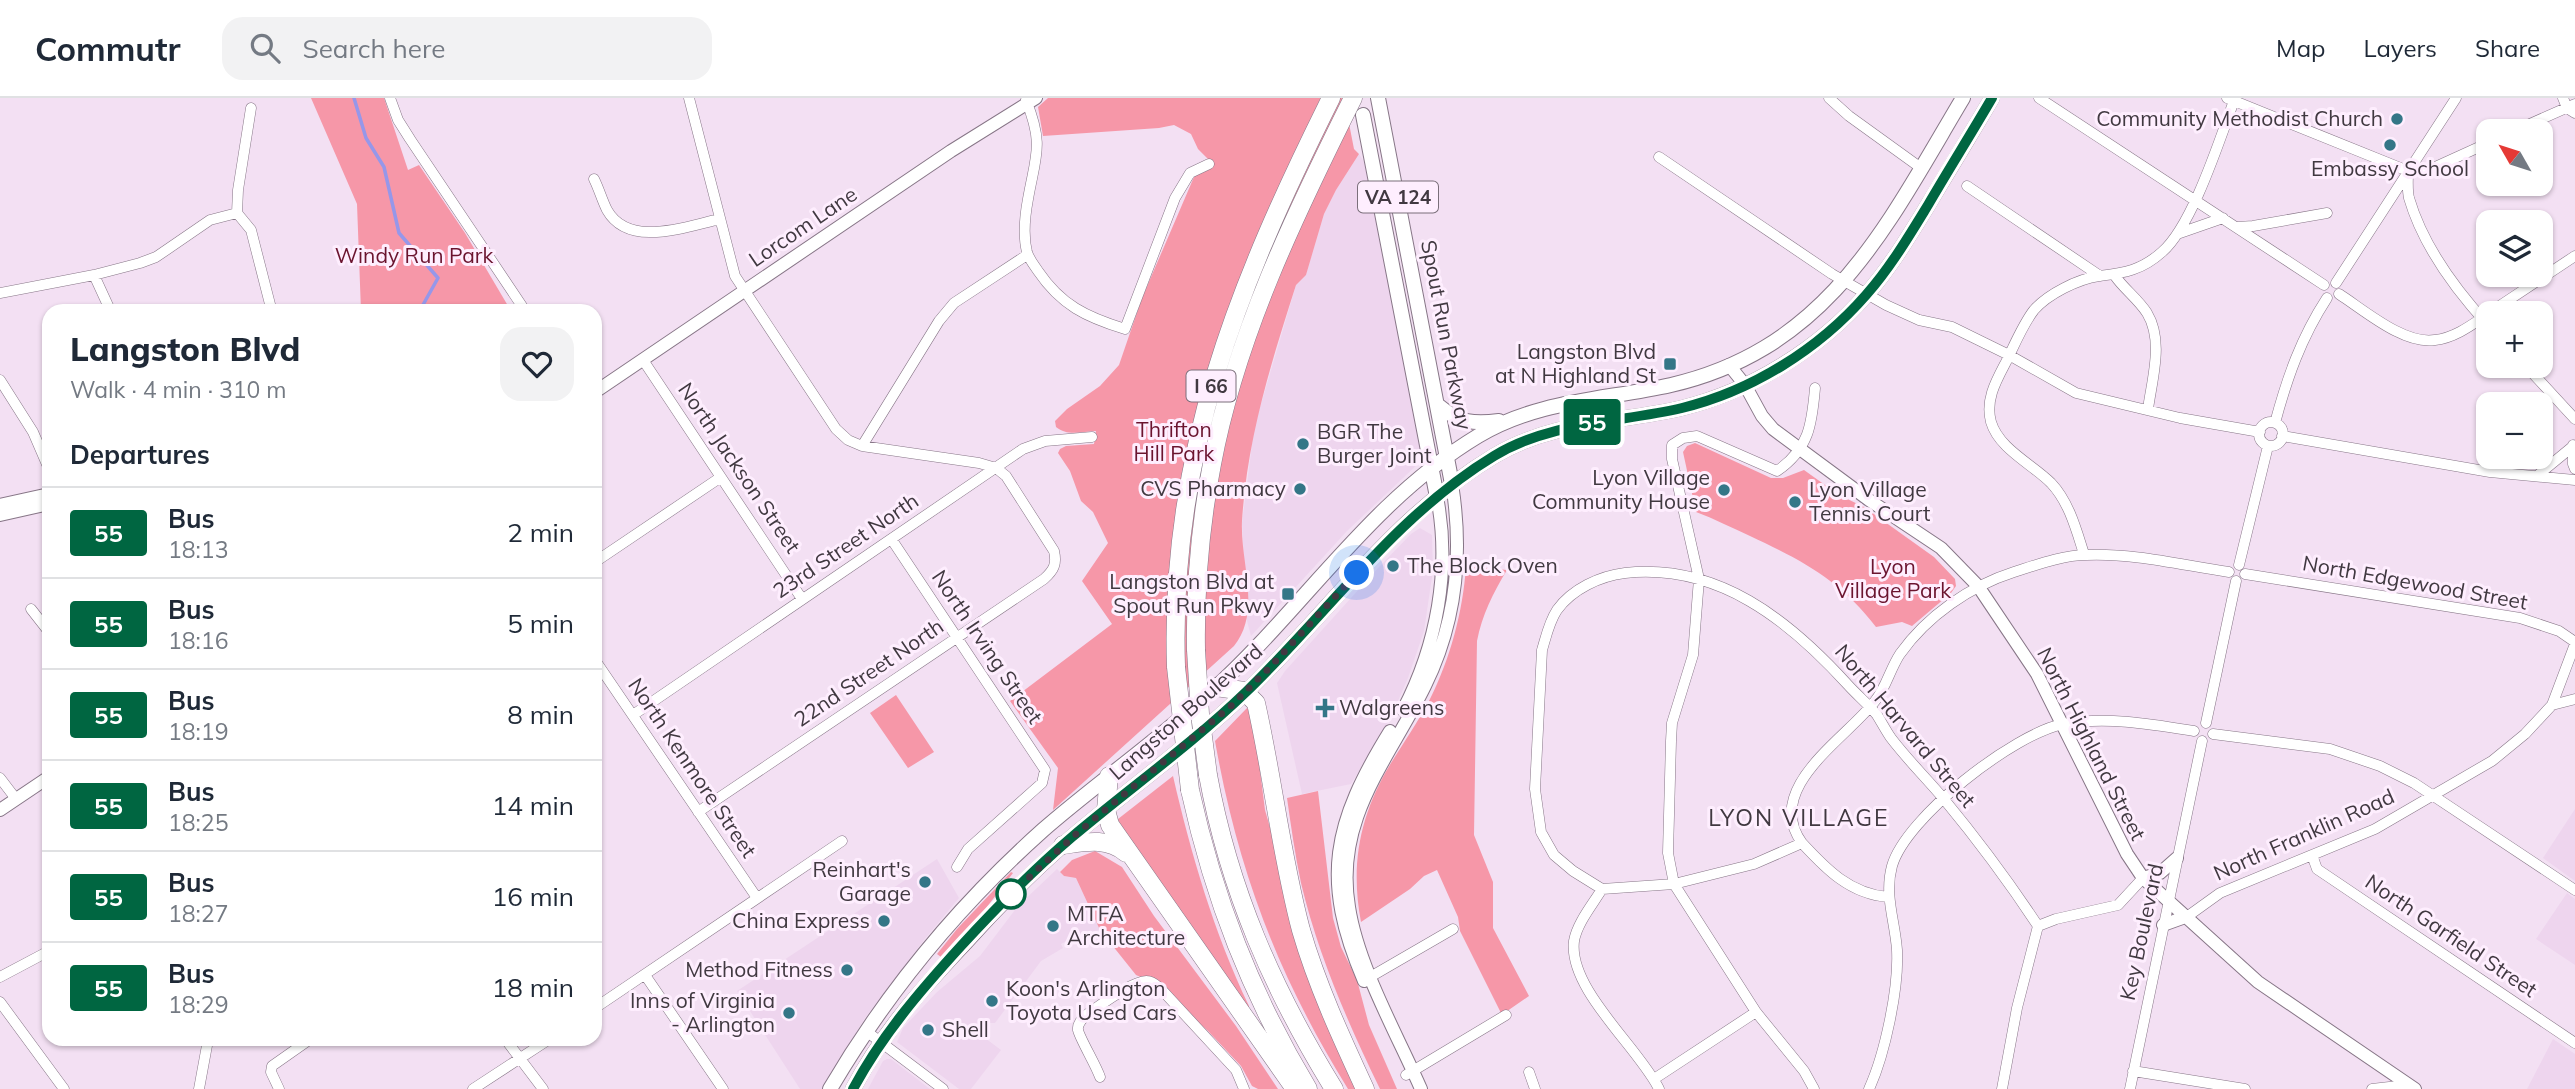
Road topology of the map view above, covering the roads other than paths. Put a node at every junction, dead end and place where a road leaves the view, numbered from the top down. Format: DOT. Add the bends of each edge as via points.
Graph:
graph roads {
  1 [pos="390,98"];
  2 [pos="689,98"];
  3 [pos="1331,98"];
  4 [pos="1353,98"];
  5 [pos="1378,98"];
  6 [pos="1829,98"];
  7 [pos="1964,98"];
  8 [pos="1992,98"];
  9 [pos="2039,98"];
  10 [pos="2456,98"];
  11 [pos="2232,99"];
  12 [pos="1029,100"];
  13 [pos="2570,106"];
  14 [pos="251,108"];
  15 [pos="1363,115"];
  16 [pos="2541,119"];
  17 [pos="2476,148"];
  18 [pos="1659,157"];
  19 [pos="1209,164"];
  20 [pos="1921,168"];
  21 [pos="2408,171"];
  22 [pos="594,179"];
  23 [pos="1967,186"];
  24 [pos="2195,202"];
  25 [pos="237,212"];
  26 [pos="2327,213"];
  27 [pos="2223,218"];
  28 [pos="720,219"];
  29 [pos="2236,227"];
  30 [pos="2176,234"];
  31 [pos="1027,254"];
  32 [pos="2575,256"];
  33 [pos="94,275"];
  34 [pos="2100,276"];
  35 [pos="2115,276"];
  36 [pos="1845,281"];
  37 [pos="2324,285"];
  38 [pos="2338,289"];
  39 [pos="744,291"];
  40 [pos="0,293"];
  41 [pos="1867,294"];
  42 [pos="2327,298"];
  43 [pos="2510,301"];
  44 [pos="107,304"];
  45 [pos="270,304"];
  46 [pos="521,304"];
  47 [pos="2476,305"];
  48 [pos="2476,323"];
  49 [pos="2009,355"];
  50 [pos="643,360"];
  51 [pos="1729,365"];
  52 [pos="2537,378"];
  53 [pos="0,380"];
  54 [pos="1745,385"];
  55 [pos="602,387"];
  56 [pos="1815,388"];
  57 [pos="1439,406"];
  58 [pos="2148,409"];
  59 [pos="1511,419"];
  60 [pos="2575,421"];
  61 [pos="2275,423"];
  62 [pos="2260,432"];
  63 [pos="2282,436"];
  64 [pos="1092,437"];
  65 [pos="2574,444"];
  66 [pos="862,446"];
  67 [pos="2269,446"];
  68 [pos="1800,450"];
  69 [pos="42,454"];
  70 [pos="1448,457"];
  71 [pos="996,468"];
  72 [pos="1431,469"];
  73 [pos="2575,469"];
  74 [pos="2539,475"];
  75 [pos="721,477"];
  76 [pos="2575,480"];
  77 [pos="1452,484"];
  78 [pos="42,496"];
  79 [pos="1437,497"];
  80 [pos="0,505"];
  81 [pos="42,506"];
  82 [pos="0,515"];
  83 [pos="892,540"];
  84 [pos="2084,554"];
  85 [pos="602,557"];
  86 [pos="2242,569"];
  87 [pos="2228,572"];
  88 [pos="1699,579"];
  89 [pos="2236,581"];
  90 [pos="1978,586"];
  91 [pos="802,598"];
  92 [pos="31,609"];
  93 [pos="42,623"];
  94 [pos="956,637"];
  95 [pos="2575,643"];
  96 [pos="602,670"];
  97 [pos="1216,687"];
  98 [pos="1246,692"];
  99 [pos="2575,699"];
  100 [pos="2552,705"];
  101 [pos="1870,708"];
  102 [pos="633,715"];
  103 [pos="2206,723"];
  104 [pos="2062,724"];
  105 [pos="2194,731"];
  106 [pos="2213,734"];
  107 [pos="2202,741"];
  108 [pos="1110,776"];
  109 [pos="0,778"];
  110 [pos="42,782"];
  111 [pos="2434,796"];
  112 [pos="1943,798"];
  113 [pos="16,799"];
  114 [pos="0,810"];
  115 [pos="1106,810"];
  116 [pos="698,813"];
  117 [pos="842,841"];
  118 [pos="1030,843"];
  119 [pos="1802,843"];
  120 [pos="1063,845"];
  121 [pos="2312,855"];
  122 [pos="2177,858"];
  123 [pos="1136,864"];
  124 [pos="1040,866"];
  125 [pos="957,867"];
  126 [pos="2143,878"];
  127 [pos="1674,884"];
  128 [pos="1602,889"];
  129 [pos="2575,890"];
  130 [pos="1888,897"];
  131 [pos="757,898"];
  132 [pos="2168,900"];
  133 [pos="2188,916"];
  134 [pos="2163,925"];
  135 [pos="2038,926"];
  136 [pos="1452,929"];
  137 [pos="42,955"];
  138 [pos="645,975"];
  139 [pos="0,977"];
  140 [pos="1367,978"];
  141 [pos="0,1002"];
  142 [pos="602,1003"];
  143 [pos="1756,1012"];
  144 [pos="1506,1015"];
  145 [pos="866,1031"];
  146 [pos="880,1041"];
  147 [pos="2575,1043"];
  148 [pos="207,1046"];
  149 [pos="300,1046"];
  150 [pos="510,1046"];
  151 [pos="539,1046"];
  152 [pos="520,1059"];
  153 [pos="2133,1071"];
  154 [pos="1409,1072"];
  155 [pos="1529,1072"];
  156 [pos="1100,1077"];
  157 [pos="1657,1084"];
  158 [pos="2410,1087"];
  159 [pos="64,1089"];
  160 [pos="199,1089"];
  161 [pos="279,1089"];
  162 [pos="473,1089"];
  163 [pos="542,1089"];
  164 [pos="723,1089"];
  165 [pos="830,1089"];
  166 [pos="853,1089"];
  167 [pos="943,1089"];
  168 [pos="1244,1089"];
  169 [pos="1295,1089"];
  170 [pos="1308,1089"];
  171 [pos="1334,1089"];
  172 [pos="1365,1089"];
  173 [pos="1412,1089"];
  174 [pos="1421,1089"];
  175 [pos="1535,1089"];
  176 [pos="1814,1089"];
  177 [pos="1869,1089"];
  178 [pos="2002,1089"];
  179 [pos="2130,1089"];
  180 [pos="2245,1089"];
  181 [pos="2372,1089"];
  1 -- 46 [label="street" via="410,139"];
  2 -- 28 [label="street"];
  3 -- 170 [label="highway, I 66, bridge" via="1254,266 1220,358 1191,468 1175,608 1176,667 1190,790 1209,869 1237,949"];
  4 -- 171 [label="highway, I 66, bridge" via="1280,254 1218,436 1199,547 1196,650 1208,775 1226,855 1252,934 1289,1012"];
  5 -- 57 [label="main road, Spout Run Parkway / VA 124"];
  6 -- 20 [label="street"];
  7 -- 20 [label="main road, Langston Boulevard"];
  8 -- 41 [label="main road, Langston Boulevard" via="1901,249"];
  9 -- 24 [label="street"];
  10 -- 21 [label="street"];
  11 -- 21 [label="street"];
  11 -- 24 [label="street"];
  12 -- 31 [label="street" via="1038,138 1027,200"];
  12 -- 39 [label="street, Lorcom Lane"];
  13 -- 16 [label="street"];
  14 -- 25 [label="street"];
  15 -- 72 [label="main road, Spout Run Parkway / VA 124"];
  17 -- 21 [label="street" via="2433,168"];
  18 -- 36 [label="street"];
  19 -- 31 [label="street" via="1190,173 1175,198 1125,329 1062,300"];
  20 -- 36 [label="main road, Langston Boulevard"];
  21 -- 38 [label="street"];
  21 -- 47 [label="street" via="2408,197 2430,246"];
  22 -- 28 [label="street" via="607,210 632,228 665,231"];
  23 -- 34 [label="street"];
  24 -- 27 [label="street"];
  24 -- 30 [label="street"];
  25 -- 33 [label="street" via="210,220 156,257"];
  25 -- 45 [label="street" via="251,230"];
  26 -- 29 [label="street"];
  27 -- 29 [label="street"];
  27 -- 30 [label="street"];
  28 -- 39 [label="street" via="735,276"];
  29 -- 37 [label="street"];
  30 -- 35 [label="street" via="2164,251 2139,268"];
  31 -- 66 [label="street" via="954,303"];
  32 -- 43 [label="street"];
  33 -- 40 [label="street"];
  33 -- 44 [label="street"];
  34 -- 35 [label="street"];
  34 -- 49 [label="street" via="2071,284 2034,310"];
  35 -- 58 [label="street" via="2148,314 2155,334"];
  36 -- 41 [label="street"];
  36 -- 51 [label="main road, Langston Boulevard" via="1791,330"];
  37 -- 38 [label="street" via="2329,282"];
  37 -- 42 [label="street"];
  38 -- 42 [label="street" via="2333,299"];
  38 -- 48 [label="street" via="2413,339 2435,341"];
  39 -- 50 [label="street, Lorcom Lane"];
  39 -- 66 [label="street" via="836,429"];
  41 -- 49 [label="street" via="1899,312 1952,327"];
  41 -- 54 [label="main road, Langston Boulevard" via="1813,343"];
  42 -- 61 [label="street" via="2297,353"];
  49 -- 58 [label="street" via="2076,393"];
  49 -- 84 [label="street" via="1994,383 1992,423 2006,444 2052,484 2064,501"];
  50 -- 55 [label="street, Lorcom Lane"];
  50 -- 75 [label="street, North Jackson Street"];
  51 -- 54 [label="street, North Highland Street"];
  51 -- 59 [label="main road, Langston Boulevard" via="1684,382 1566,403"];
  52 -- 60 [label="street"];
  53 -- 69 [label="street" via="22,411"];
  54 -- 68 [label="street, North Highland Street" via="1765,421"];
  54 -- 77 [label="main road, Langston Boulevard" via="1679,408 1542,434 1500,452"];
  56 -- 68 [label="street" via="1810,425"];
  57 -- 59 [label="main road" via="1469,423"];
  57 -- 70 [label="main road, Spout Run Parkway / VA 124"];
  58 -- 62 [label="street"];
  59 -- 70 [label="main road, Langston Boulevard"];
  61 -- 62 [label="street" via="2265,424"];
  61 -- 63 [label="street"];
  62 -- 67 [label="street" via="2262,442"];
  63 -- 67 [label="street"];
  63 -- 74 [label="street" via="2490,472"];
  64 -- 71 [label="street, 23rd Street North" via="1045,441"];
  65 -- 73 [label="street"];
  65 -- 74 [label="street"];
  66 -- 71 [label="street"];
  67 -- 86 [label="street"];
  68 -- 88 [label="street" via="1777,471 1697,436 1672,445"];
  68 -- 90 [label="street, North Highland Street" via="1941,548"];
  70 -- 72 [label="main road, Langston Boulevard"];
  70 -- 77 [label="main road, VA 124"];
  71 -- 83 [label="street, 23rd Street North"];
  71 -- 94 [label="street, 22nd Street North" via="1006,476 1054,551 1056,562 1044,579"];
  72 -- 79 [label="main road, Spout Run Parkway / VA 124"];
  72 -- 97 [label="main road, Langston Boulevard" via="1383,509"];
  74 -- 76 [label="street"];
  75 -- 85 [label="street"];
  75 -- 91 [label="street, North Jackson Street"];
  77 -- 79 [label="main road, Langston Boulevard"];
  77 -- 140 [label="street" via="1458,541 1454,599 1446,632 1426,685 1364,796 1349,844 1349,907"];
  78 -- 80 [label="street"];
  79 -- 98 [label="main road, Langston Boulevard" via="1386,542"];
  79 -- 140 [label="street" via="1442,565 1431,642 1409,697 1360,782 1341,839 1339,904 1344,930"];
  81 -- 82 [label="street"];
  83 -- 91 [label="street, 23rd Street North"];
  83 -- 94 [label="street, North Irving Street"];
  84 -- 87 [label="street"];
  84 -- 90 [label="street"];
  86 -- 87 [label="street" via="2233,565"];
  86 -- 89 [label="street" via="2241,580"];
  86 -- 95 [label="street, North Edgewood Street" via="2520,618 2558,631"];
  87 -- 89 [label="street"];
  88 -- 101 [label="street, North Harvard Street" via="1756,605 1791,628"];
  88 -- 127 [label="street" via="1693,655 1672,723 1668,853"];
  88 -- 128 [label="street, North Harvard Street" via="1647,571 1609,575 1585,586 1557,609 1548,628 1542,650 1535,789 1541,832 1554,855"];
  89 -- 103 [label="street"];
  90 -- 101 [label="street" via="1914,636"];
  90 -- 104 [label="street, North Highland Street" via="2037,674"];
  91 -- 102 [label="street, 23rd Street North"];
  92 -- 93 [label="street"];
  94 -- 116 [label="street, 22nd Street North"];
  94 -- 125 [label="street, North Irving Street" via="1043,764 1045,777 968,849"];
  95 -- 100 [label="street, North Franklin Road"];
  96 -- 102 [label="street, North Kenmore Street"];
  97 -- 98 [label="highway"];
  97 -- 108 [label="main road, Langston Boulevard"];
  98 -- 115 [label="main road, Langston Boulevard"];
  98 -- 172 [label="highway" via="1256,706 1286,866 1309,954"];
  99 -- 100 [label="street"];
  100 -- 111 [label="street, North Franklin Road" via="2492,761"];
  101 -- 112 [label="street, North Harvard Street"];
  101 -- 119 [label="street" via="1806,774 1793,800 1792,822"];
  102 -- 116 [label="street, North Kenmore Street"];
  103 -- 105 [label="street" via="2198,724"];
  103 -- 106 [label="street"];
  104 -- 105 [label="street" via="2105,719"];
  104 -- 112 [label="street" via="1997,756"];
  104 -- 126 [label="street, North Highland Street"];
  105 -- 107 [label="street"];
  106 -- 107 [label="street"];
  106 -- 111 [label="street" via="2330,749 2380,766"];
  107 -- 122 [label="street, Key Boulevard"];
  108 -- 115 [label="highway"];
  108 -- 118 [label="main road, Langston Boulevard"];
  109 -- 113 [label="street"];
  110 -- 113 [label="street"];
  111 -- 121 [label="street, North Franklin Road" via="2375,829"];
  111 -- 129 [label="street"];
  112 -- 130 [label="street" via="1917,824 1892,865"];
  112 -- 135 [label="street, North Harvard Street"];
  113 -- 114 [label="street"];
  115 -- 120 [label="main road, Langston Boulevard"];
  115 -- 123 [label="highway" via="1108,821"];
  116 -- 131 [label="street, North Kenmore Street"];
  117 -- 131 [label="street"];
  118 -- 124 [label="main road"];
  118 -- 145 [label="main road, Langston Boulevard" via="944,930"];
  119 -- 127 [label="street" via="1754,864"];
  119 -- 130 [label="street" via="1851,887"];
  120 -- 123 [label="highway" via="1108,843 1122,849"];
  120 -- 124 [label="main road, Langston Boulevard"];
  121 -- 133 [label="street, North Franklin Road" via="2220,893"];
  121 -- 147 [label="street, North Garfield Street" via="2317,869"];
  122 -- 126 [label="street" via="2160,873"];
  122 -- 132 [label="street, Key Boulevard"];
  123 -- 169 [label="highway"];
  124 -- 146 [label="main road, Langston Boulevard" via="932,978"];
  126 -- 132 [label="street, North Highland Street"];
  126 -- 135 [label="street" via="2118,905"];
  127 -- 128 [label="street"];
  127 -- 143 [label="street"];
  128 -- 157 [label="street" via="1574,941 1576,964 1594,999"];
  130 -- 177 [label="street" via="1898,973 1878,1071"];
  131 -- 138 [label="street"];
  132 -- 133 [label="street, North Highland Street"];
  132 -- 134 [label="street, Key Boulevard"];
  133 -- 134 [label="street"];
  133 -- 158 [label="street, North Highland Street" via="2258,982"];
  134 -- 153 [label="street, Key Boulevard"];
  135 -- 178 [label="street"];
  136 -- 140 [label="street"];
  137 -- 139 [label="street"];
  138 -- 142 [label="street"];
  138 -- 164 [label="street"];
  140 -- 154 [label="street"];
  141 -- 159 [label="street"];
  143 -- 157 [label="street"];
  143 -- 176 [label="street"];
  144 -- 154 [label="street"];
  145 -- 146 [label="street"];
  145 -- 165 [label="main road, Langston Boulevard"];
  146 -- 166 [label="main road, Langston Boulevard"];
  146 -- 167 [label="street"];
  148 -- 160 [label="street"];
  149 -- 161 [label="street" via="272,1066"];
  150 -- 152 [label="street"];
  151 -- 152 [label="street"];
  152 -- 162 [label="street"];
  152 -- 163 [label="street"];
  153 -- 179 [label="street, Key Boulevard"];
  153 -- 180 [label="street"];
  154 -- 173 [label="street"];
  154 -- 174 [label="street"];
  155 -- 175 [label="street"];
  156 -- 168 [label="street" via="1079,1031 1080,1023 1136,984 1149,981 1236,1070"];
  158 -- 181 [label="street"];
}
